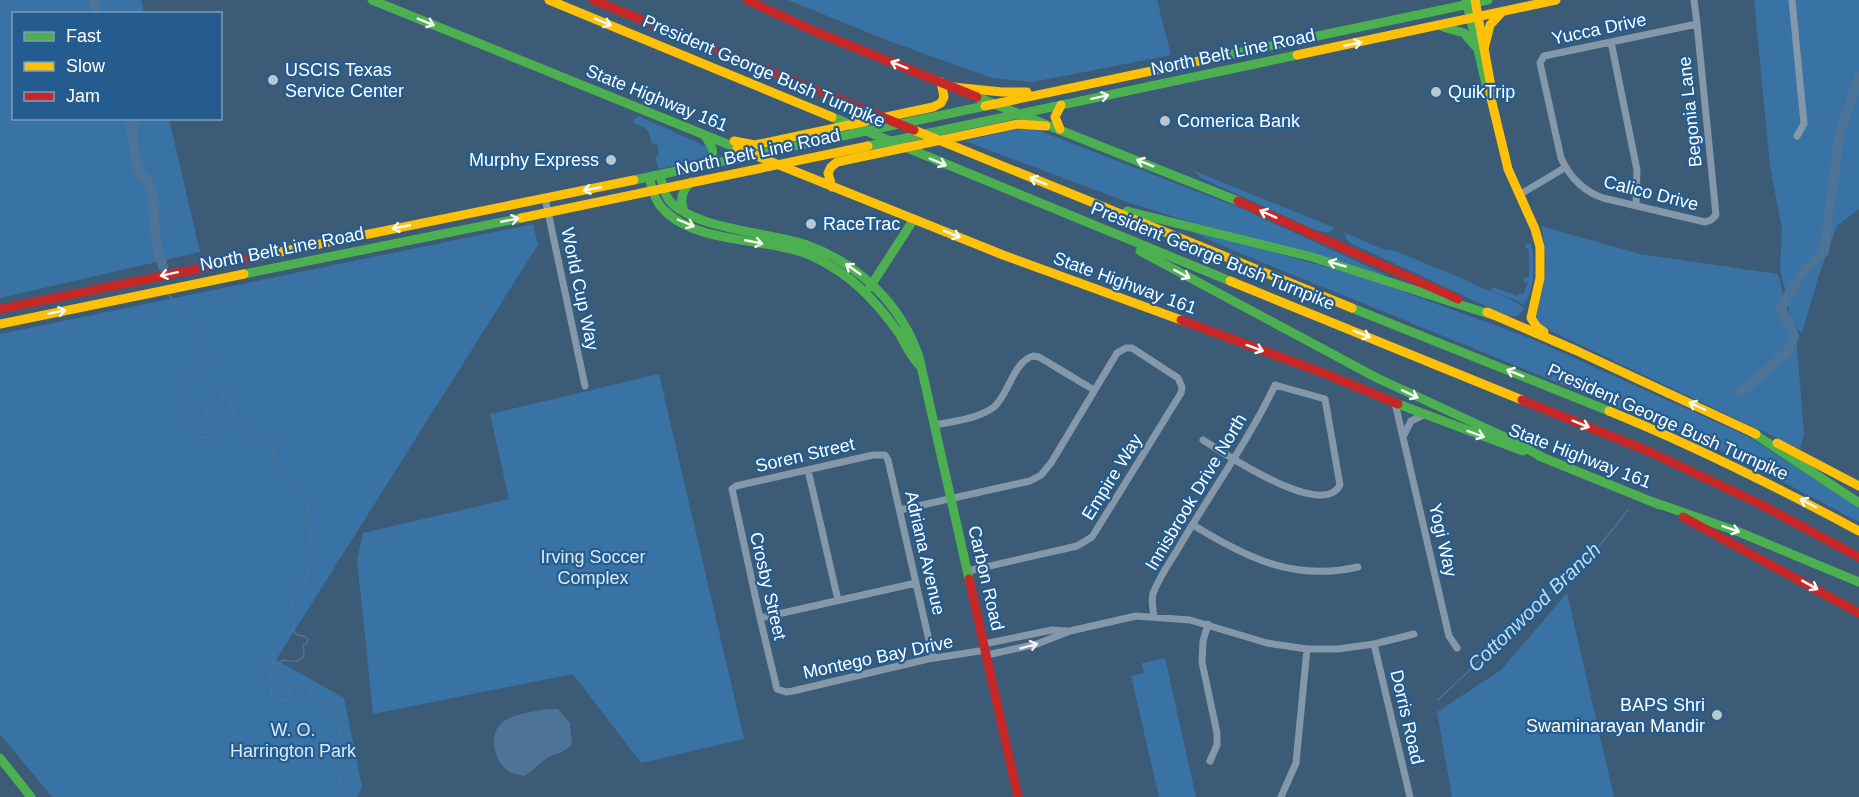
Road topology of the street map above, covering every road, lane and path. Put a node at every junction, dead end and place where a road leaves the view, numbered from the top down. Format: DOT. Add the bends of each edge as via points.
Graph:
graph roads {
  1 [pos="372,0"];
  2 [pos="549,0"];
  3 [pos="593,0"];
  4 [pos="747,0"];
  5 [pos="1455,0"];
  6 [pos="1488,0"];
  7 [pos="1556,0"];
  8 [pos="1694,0"];
  9 [pos="1792,0"];
  10 [pos="1471,2"];
  11 [pos="1445,9"];
  12 [pos="1502,12"];
  13 [pos="1474,18"];
  14 [pos="1696,24"];
  15 [pos="1433,27"];
  16 [pos="1611,42"];
  17 [pos="1480,48"];
  18 [pos="1544,56"];
  19 [pos="1168,67"];
  20 [pos="941,82"];
  21 [pos="1172,82"];
  22 [pos="953,87"];
  23 [pos="1054,91"];
  24 [pos="997,103"];
  25 [pos="1061,105"];
  26 [pos="1023,113"];
  27 [pos="1057,128"];
  28 [pos="704,135"];
  29 [pos="1797,136"];
  30 [pos="722,142"];
  31 [pos="754,155"];
  32 [pos="709,165"];
  33 [pos="778,165"];
  34 [pos="1566,167"];
  35 [pos="660,175"];
  36 [pos="649,177"];
  37 [pos="692,182"];
  38 [pos="832,187"];
  39 [pos="663,188"];
  40 [pos="652,191"];
  41 [pos="1519,195"];
  42 [pos="545,198"];
  43 [pos="1092,203"];
  44 [pos="1636,206"];
  45 [pos="684,211"];
  46 [pos="548,213"];
  47 [pos="914,219"];
  48 [pos="1711,220"];
  49 [pos="1094,226"];
  50 [pos="777,241"];
  51 [pos="869,288"];
  52 [pos="0,309"];
  53 [pos="1530,312"];
  54 [pos="1492,315"];
  55 [pos="1512,322"];
  56 [pos="0,324"];
  57 [pos="1575,350"];
  58 [pos="585,386"];
  59 [pos="1094,390"];
  60 [pos="1395,403"];
  61 [pos="1423,415"];
  62 [pos="935,425"];
  63 [pos="1750,431"];
  64 [pos="1404,438"];
  65 [pos="1203,440"];
  66 [pos="885,455"];
  67 [pos="1544,458"];
  68 [pos="1234,459"];
  69 [pos="808,470"];
  70 [pos="1859,486"];
  71 [pos="732,489"];
  72 [pos="952,498"];
  73 [pos="1656,503"];
  74 [pos="1859,503"];
  75 [pos="900,510"];
  76 [pos="1192,525"];
  77 [pos="1859,531"];
  78 [pos="1859,557"];
  79 [pos="1358,567"];
  80 [pos="968,571"];
  81 [pos="1859,582"];
  82 [pos="916,583"];
  83 [pos="838,600"];
  84 [pos="1859,613"];
  85 [pos="1154,617"];
  86 [pos="760,618"];
  87 [pos="1208,624"];
  88 [pos="1070,631"];
  89 [pos="1414,634"];
  90 [pos="1374,644"];
  91 [pos="1457,648"];
  92 [pos="986,650"];
  93 [pos="1307,650"];
  94 [pos="933,658"];
  95 [pos="777,689"];
  96 [pos="0,758"];
  97 [pos="1210,761"];
  98 [pos="31,797"];
  99 [pos="1018,797"];
  100 [pos="1281,797"];
  101 [pos="1410,797"];
  1 -- 28 [label="main road, State Highway 161, one-way"];
  2 -- 49 [label="main road, President George Bush Turnpike, one-way"];
  43 -- 3 [label="main road, President George Bush Turnpike, one-way"];
  20 -- 4 [label="main road, one-way"];
  5 -- 11 [label="main road"];
  6 -- 10 [label="main road, North Belt Line Road"];
  7 -- 12 [label="main road, North Belt Line Road"];
  8 -- 14 [label="street, Begonia Lane"];
  9 -- 29 [label="street" via="1804,124"];
  10 -- 11 [label="main road, North Belt Line Road"];
  10 -- 13 [label="main road"];
  11 -- 19 [label="main road, North Belt Line Road"];
  12 -- 13 [label="main road, North Belt Line Road"];
  12 -- 17 [label="main road" via="1494,18"];
  13 -- 15 [label="main road, North Belt Line Road"];
  13 -- 17 [label="main road"];
  14 -- 16 [label="street, Yucca Drive"];
  14 -- 48 [label="street, Begonia Lane" via="1716,215"];
  15 -- 17 [label="main road" via="1446,26 1464,33"];
  21 -- 15 [label="main road, North Belt Line Road, one-way"];
  16 -- 18 [label="street, Yucca Drive"];
  16 -- 44 [label="street" via="1637,170"];
  17 -- 41 [label="main road" via="1510,177"];
  18 -- 34 [label="street, Calico Drive" via="1540,63"];
  19 -- 21 [label="main road"];
  19 -- 23 [label="main road, North Belt Line Road"];
  20 -- 22 [label="main road"];
  20 -- 30 [label="main road" via="945,97 933,107 755,145"];
  25 -- 21 [label="main road, North Belt Line Road, one-way"];
  22 -- 23 [label="main road" via="1002,92"];
  22 -- 24 [label="main road"];
  23 -- 24 [label="main road, North Belt Line Road"];
  24 -- 26 [label="main road"];
  24 -- 31 [label="main road, North Belt Line Road"];
  25 -- 26 [label="main road, North Belt Line Road"];
  25 -- 27 [label="main road" via="1055,116"];
  26 -- 27 [label="main road"];
  26 -- 33 [label="main road, North Belt Line Road"];
  27 -- 38 [label="main road" via="1022,123 837,162 827,176"];
  54 -- 27 [label="main road, one-way" via="1237,201"];
  28 -- 30 [label="main road, State Highway 161"];
  28 -- 32 [label="main road" via="714,151"];
  30 -- 31 [label="main road, State Highway 161"];
  31 -- 32 [label="main road, North Belt Line Road"];
  31 -- 33 [label="main road, State Highway 161"];
  32 -- 35 [label="main road, North Belt Line Road"];
  33 -- 37 [label="main road, North Belt Line Road"];
  33 -- 38 [label="main road, State Highway 161"];
  34 -- 41 [label="street"];
  34 -- 44 [label="street, Calico Drive" via="1589,193"];
  35 -- 36 [label="main road, North Belt Line Road"];
  35 -- 39 [label="main road, Carbon Road"];
  36 -- 40 [label="main road, Carbon Road"];
  36 -- 42 [label="main road, North Belt Line Road, one-way"];
  37 -- 39 [label="main road, North Belt Line Road"];
  37 -- 45 [label="main road" via="683,193"];
  38 -- 47 [label="main road, State Highway 161"];
  39 -- 40 [label="main road, North Belt Line Road"];
  39 -- 45 [label="main road, Carbon Road" via="672,203"];
  40 -- 46 [label="main road, North Belt Line Road"];
  40 -- 50 [label="main road, Carbon Road, one-way" via="664,211 686,224 710,233"];
  41 -- 53 [label="main road" via="1540,248 1541,271"];
  42 -- 46 [label="street, World Cup Way"];
  42 -- 52 [label="main road, North Belt Line Road, one-way"];
  54 -- 43 [label="main road, one-way" via="1312,257"];
  77 -- 43 [label="main road, President George Bush Turnpike, one-way" via="1667,435"];
  44 -- 48 [label="street, Calico Drive" via="1705,222"];
  45 -- 50 [label="main road, Carbon Road"];
  56 -- 46 [label="main road, North Belt Line Road, one-way"];
  46 -- 58 [label="street, World Cup Way"];
  47 -- 51 [label="main road"];
  47 -- 60 [label="main road, State Highway 161, one-way"];
  49 -- 67 [label="main road, one-way" via="1377,378"];
  49 -- 78 [label="main road, President George Bush Turnpike, one-way" via="1648,451"];
  50 -- 51 [label="main road, Carbon Road" via="802,243 834,256 856,271"];
  51 -- 62 [label="main road, Carbon Road" via="906,328 916,349"];
  53 -- 55 [label="main road"];
  53 -- 57 [label="main road" via="1538,329"];
  54 -- 55 [label="main road"];
  55 -- 57 [label="main road"];
  63 -- 57 [label="main road, one-way"];
  59 -- 62 [label="street" via="1034,356 1023,362 993,407"];
  59 -- 72 [label="street" via="1041,475 1030,481"];
  59 -- 80 [label="street, Empire Way" via="1117,353 1126,348 1132,348 1181,382 1181,393 1092,537 1077,546"];
  60 -- 61 [label="main road, State Highway 161"];
  60 -- 64 [label="street, Yogi Way"];
  61 -- 64 [label="street" via="1411,421"];
  61 -- 67 [label="main road, State Highway 161, one-way"];
  62 -- 72 [label="main road, Carbon Road"];
  63 -- 70 [label="main road"];
  63 -- 74 [label="main road"];
  64 -- 91 [label="street, Yogi Way" via="1449,636"];
  65 -- 68 [label="street"];
  66 -- 69 [label="street, Soren Street"];
  66 -- 75 [label="street, Adriana Avenue"];
  67 -- 73 [label="main road, State Highway 161"];
  68 -- 68 [label="street, Innisbrook Drive North" via="1275,385 1325,399 1340,485 1329,494 1294,491"];
  68 -- 76 [label="street, Innisbrook Drive North"];
  69 -- 71 [label="street, Soren Street"];
  69 -- 83 [label="street"];
  71 -- 86 [label="street, Crosby Street"];
  72 -- 75 [label="street"];
  72 -- 80 [label="main road, Carbon Road"];
  73 -- 81 [label="main road, one-way" via="1739,532"];
  73 -- 84 [label="main road, State Highway 161, one-way"];
  75 -- 82 [label="street, Adriana Avenue"];
  76 -- 79 [label="street" via="1237,551 1272,565 1326,571"];
  76 -- 85 [label="street, Innisbrook Drive North" via="1153,593"];
  80 -- 92 [label="main road, Carbon Road"];
  82 -- 83 [label="street"];
  82 -- 94 [label="street, Adriana Avenue"];
  83 -- 86 [label="street"];
  85 -- 87 [label="street, Montego Bay Drive"];
  85 -- 88 [label="street, Montego Bay Drive" via="1136,616"];
  86 -- 95 [label="street, Crosby Street"];
  87 -- 93 [label="street, Montego Bay Drive" via="1267,643"];
  87 -- 97 [label="street" via="1202,662 1217,733"];
  88 -- 92 [label="street, Montego Bay Drive" via="1043,632"];
  92 -- 88 [label="street, Montego Bay Drive, one-way" via="1037,644"];
  89 -- 90 [label="street, Montego Bay Drive"];
  90 -- 93 [label="street, Montego Bay Drive"];
  90 -- 101 [label="street, Dorris Road"];
  92 -- 94 [label="street, Montego Bay Drive"];
  92 -- 99 [label="main road, Carbon Road"];
  93 -- 100 [label="street" via="1296,763"];
  94 -- 95 [label="street, Montego Bay Drive" via="793,691"];
  96 -- 98 [label="main road"];
}
